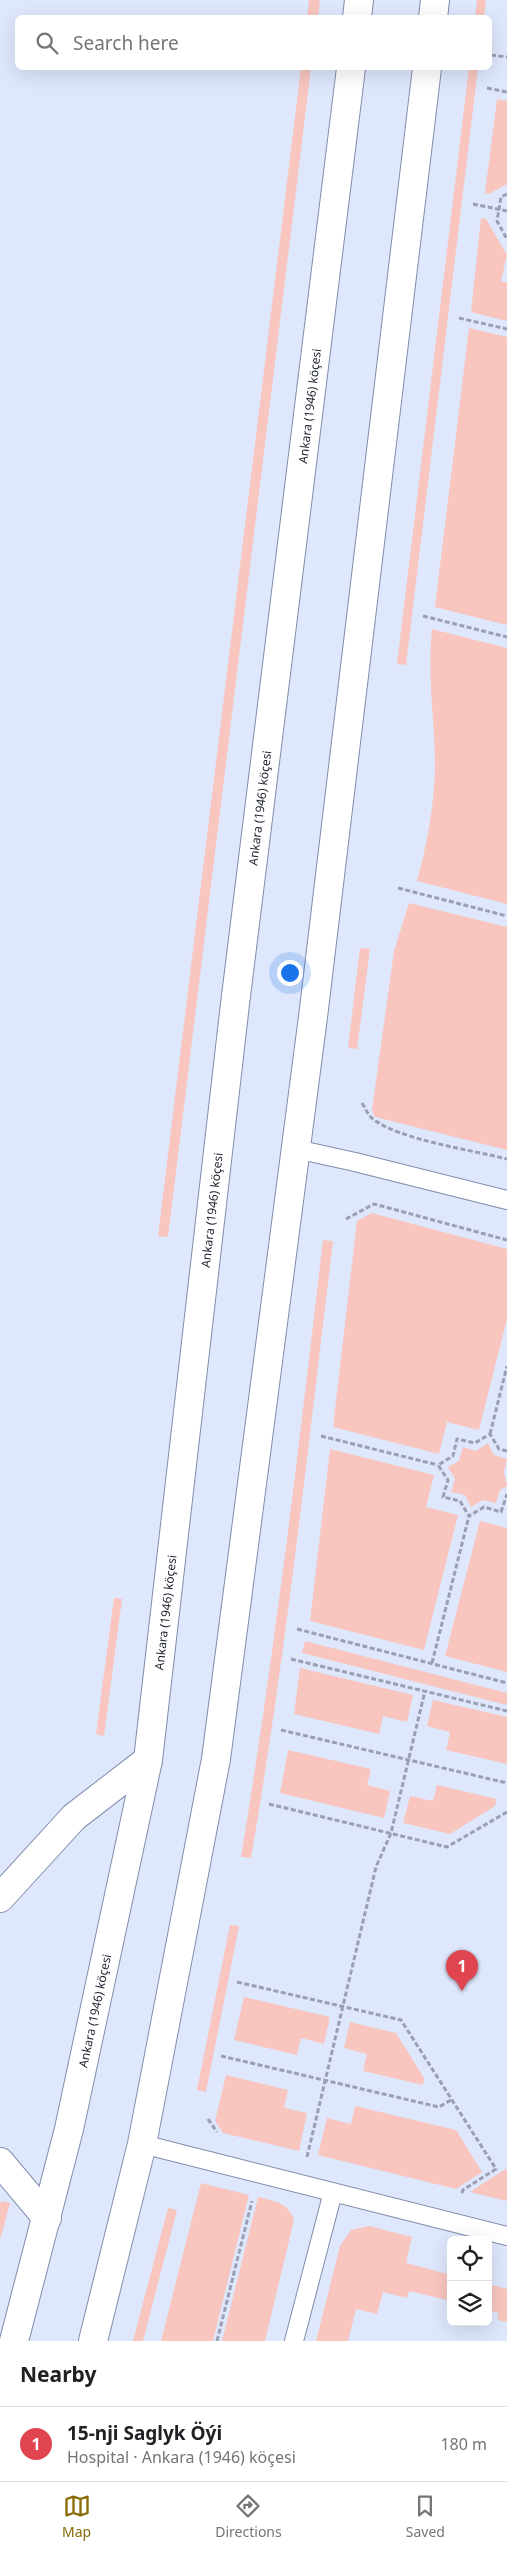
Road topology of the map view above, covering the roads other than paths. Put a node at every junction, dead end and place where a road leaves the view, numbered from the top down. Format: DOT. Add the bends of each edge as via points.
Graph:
graph roads {
  1 [pos="359,0"];
  2 [pos="435,0"];
  3 [pos="357,15"];
  4 [pos="433,15"];
  5 [pos="351,70"];
  6 [pos="426,70"];
  7 [pos="296,1149"];
  8 [pos="507,1200"];
  9 [pos="148,1760"];
  10 [pos="0,1898"];
  11 [pos="142,2144"];
  12 [pos="0,2162"];
  13 [pos="333,2192"];
  14 [pos="47,2218"];
  15 [pos="507,2236"];
  16 [pos="14,2341"];
  17 [pos="93,2341"];
  18 [pos="294,2341"];
  1 -- 3 [label="main road"];
  2 -- 4 [label="main road"];
  5 -- 9 [label="main road, Ankara (1946) köçesi" via="235,1004"];
  6 -- 7 [label="main road"];
  7 -- 8 [label="lane"];
  7 -- 11 [label="main road" via="216,1759"];
  9 -- 10 [label="main road" via="74,1817"];
  9 -- 14 [label="main road, Ankara (1946) köçesi"];
  11 -- 13 [label="lane"];
  11 -- 17 [label="main road"];
  12 -- 14 [label="main road"];
  13 -- 15 [label="lane"];
  13 -- 18 [label="lane"];
  14 -- 16 [label="main road, Ankara (1946) köçesi"];
}
